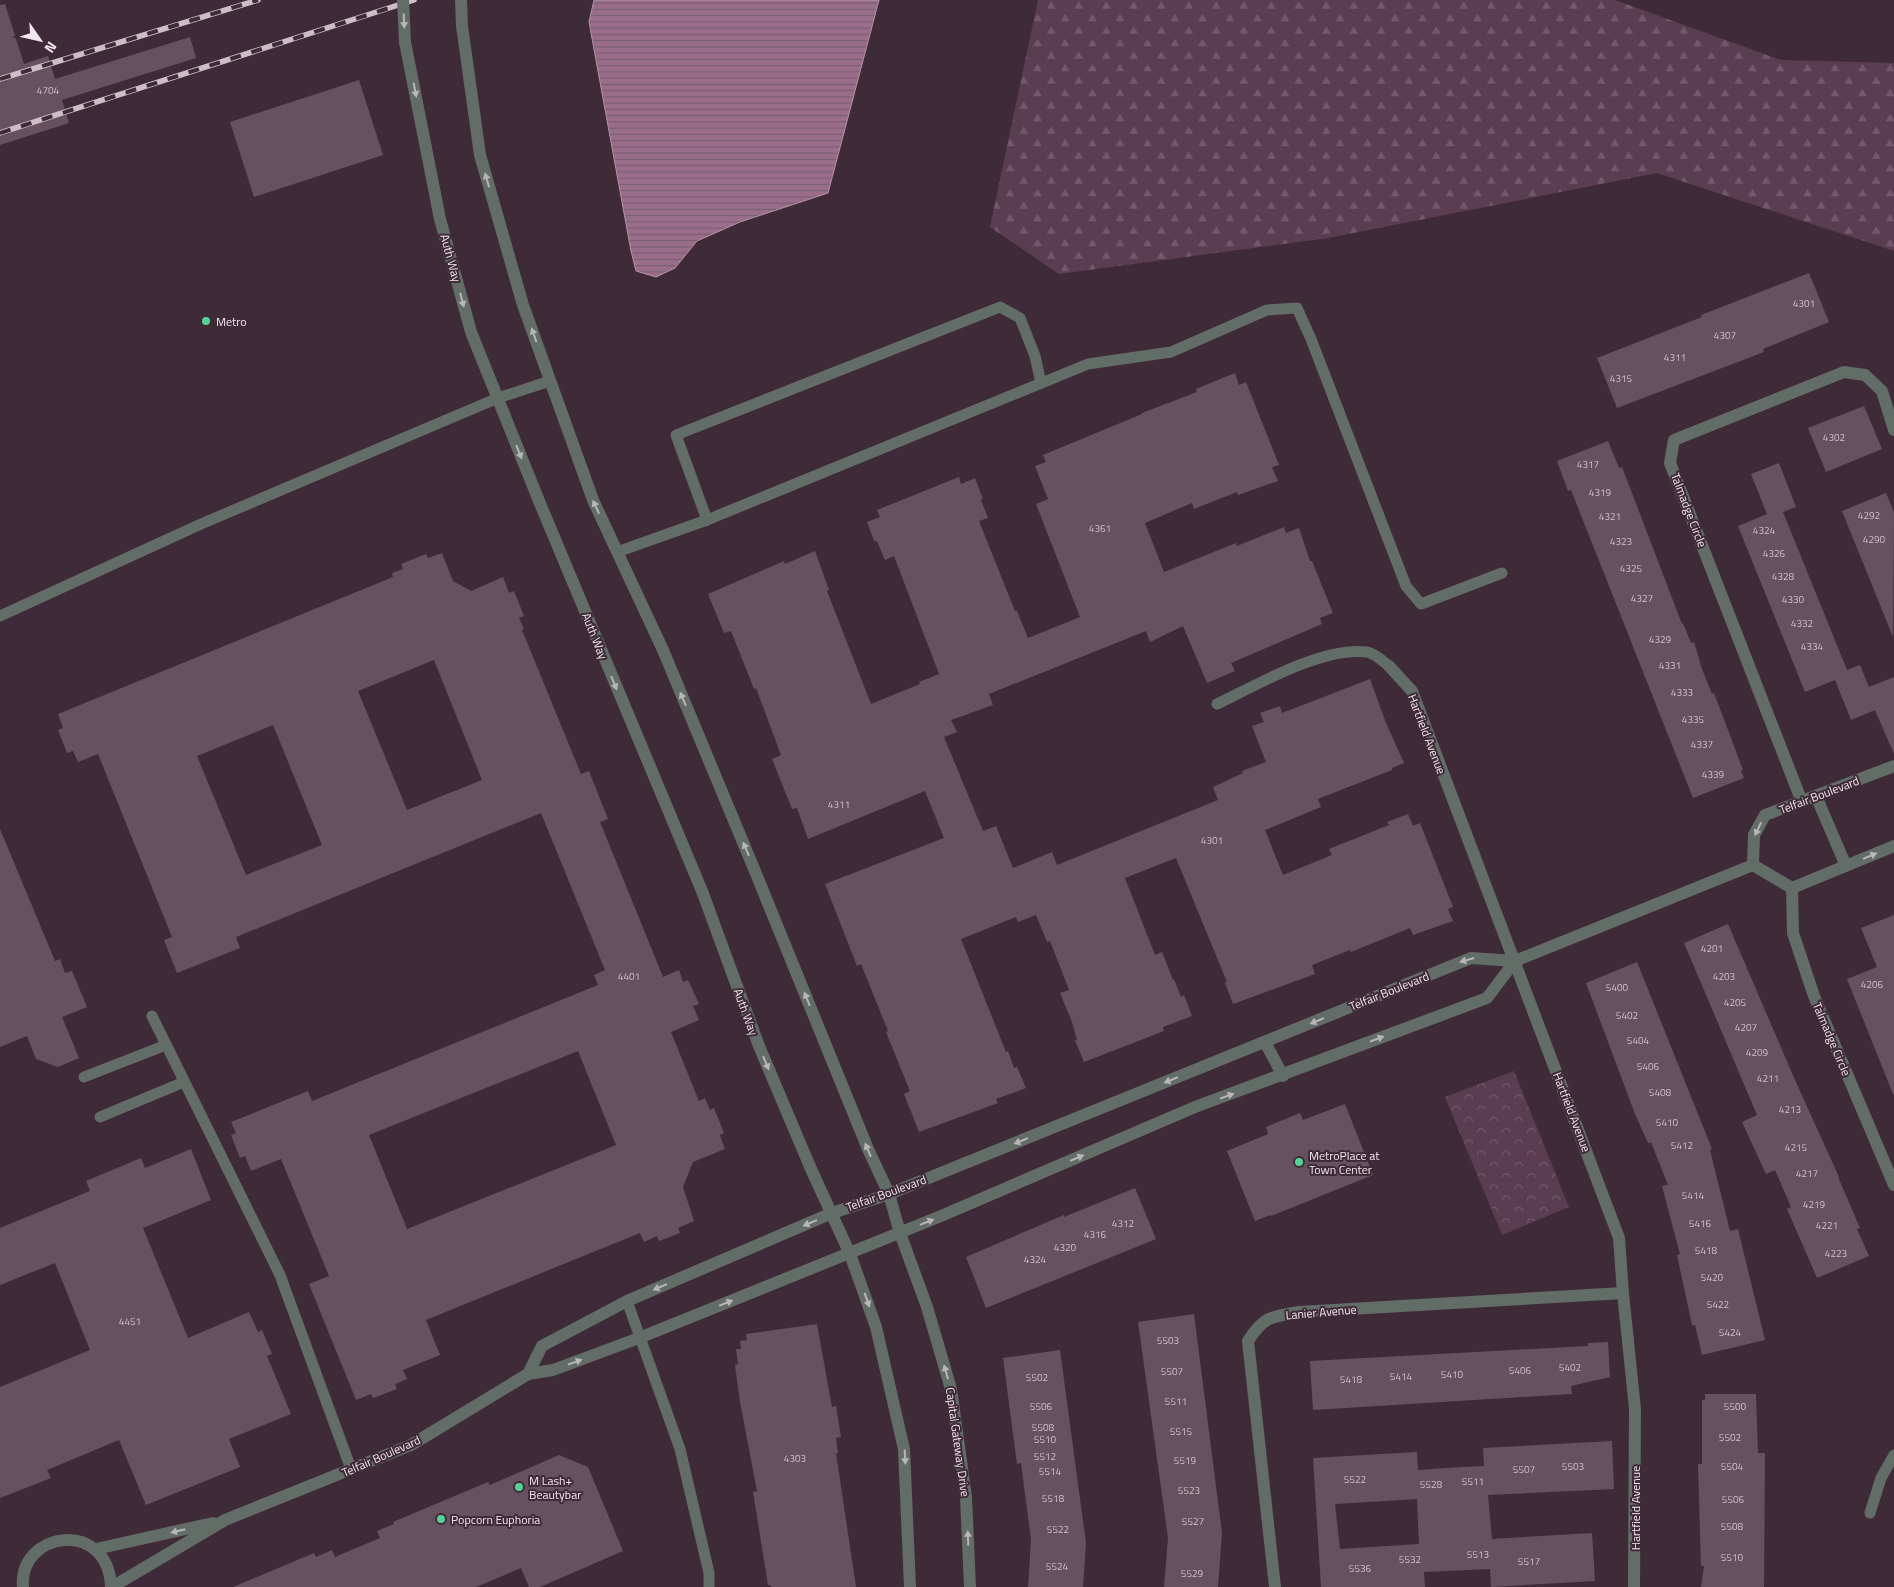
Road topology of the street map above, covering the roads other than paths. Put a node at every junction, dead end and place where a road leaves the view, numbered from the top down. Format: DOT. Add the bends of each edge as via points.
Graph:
graph roads {
  1 [pos="403,0"];
  2 [pos="461,0"];
  3 [pos="550,381"];
  4 [pos="1041,383"];
  5 [pos="498,398"];
  6 [pos="1894,430"];
  7 [pos="707,520"];
  8 [pos="617,552"];
  9 [pos="1502,573"];
  10 [pos="0,616"];
  11 [pos="1390,666"];
  12 [pos="1217,704"];
  13 [pos="1894,766"];
  14 [pos="1816,796"];
  15 [pos="1802,802"];
  16 [pos="1894,846"];
  17 [pos="1753,865"];
  18 [pos="1846,866"];
  19 [pos="1792,888"];
  20 [pos="1515,961"];
  21 [pos="152,1016"];
  22 [pos="1265,1042"];
  23 [pos="166,1045"];
  24 [pos="1283,1076"];
  25 [pos="84,1077"];
  26 [pos="184,1082"];
  27 [pos="100,1117"];
  28 [pos="1894,1185"];
  29 [pos="888,1194"];
  30 [pos="832,1214"];
  31 [pos="902,1239"];
  32 [pos="850,1254"];
  33 [pos="1623,1293"];
  34 [pos="627,1301"];
  35 [pos="639,1338"];
  36 [pos="528,1374"];
  37 [pos="1894,1455"];
  38 [pos="351,1469"];
  39 [pos="1870,1513"];
  40 [pos="225,1520"];
  41 [pos="96,1549"];
  42 [pos="21,1586"];
  43 [pos="112,1587"];
  44 [pos="709,1587"];
  45 [pos="910,1587"];
  46 [pos="970,1587"];
  47 [pos="1275,1587"];
  48 [pos="1634,1587"];
  1 -- 5 [label="street, Auth Way, one-way, bridge" via="406,42 440,219 471,332"];
  3 -- 2 [label="street, one-way" via="523,305 480,155"];
  3 -- 5 [label="lane"];
  8 -- 3 [label="street, one-way" via="593,500"];
  4 -- 7 [label="lane"];
  4 -- 7 [label="lane" via="1035,356 1020,318 1000,307 676,435"];
  4 -- 9 [label="lane" via="1088,364 1171,352 1266,310 1297,308 1406,586 1421,604"];
  5 -- 10 [label="lane" via="201,524"];
  5 -- 30 [label="street, Auth Way, one-way" via="702,891 759,1046"];
  6 -- 15 [label="street, Talmadge Circle" via="1882,391 1865,375 1844,372 1674,440 1670,463"];
  7 -- 8 [label="lane"];
  29 -- 8 [label="street, one-way" via="667,660"];
  11 -- 12 [label="lane" via="1369,652 1334,653"];
  11 -- 20 [label="street, Hartfield Avenue" via="1412,691"];
  13 -- 14 [label="street, Telfair Boulevard"];
  14 -- 15 [label="street, Telfair Boulevard"];
  14 -- 18 [label="street"];
  15 -- 17 [label="street, Telfair Boulevard, one-way" via="1765,815 1754,835"];
  18 -- 16 [label="street, one-way"];
  17 -- 19 [label="street"];
  17 -- 20 [label="street, Telfair Boulevard"];
  18 -- 19 [label="street"];
  19 -- 28 [label="street, Talmadge Circle" via="1793,933 1814,996"];
  20 -- 22 [label="street, Telfair Boulevard, one-way" via="1472,958"];
  24 -- 20 [label="street, Telfair Boulevard, one-way" via="1487,998"];
  20 -- 33 [label="street, Hartfield Avenue" via="1619,1238"];
  21 -- 23 [label="lane"];
  22 -- 24 [label="street"];
  22 -- 29 [label="street, Telfair Boulevard, one-way"];
  23 -- 25 [label="lane"];
  23 -- 26 [label="lane"];
  31 -- 24 [label="street, Telfair Boulevard, one-way" via="1195,1107"];
  26 -- 27 [label="lane"];
  26 -- 38 [label="lane" via="280,1275"];
  29 -- 30 [label="street, Telfair Boulevard"];
  29 -- 31 [label="street"];
  30 -- 32 [label="street, Auth Way"];
  30 -- 34 [label="street, Telfair Boulevard, one-way"];
  31 -- 32 [label="street, Telfair Boulevard"];
  46 -- 31 [label="street, Capital Gateway Drive, one-way" via="966,1497 951,1389 927,1307"];
  35 -- 32 [label="street, Telfair Boulevard, one-way"];
  32 -- 45 [label="street, one-way" via="876,1327 904,1449"];
  33 -- 47 [label="street, Lanier Avenue" via="1299,1312 1276,1316 1259,1324 1248,1341"];
  33 -- 48 [label="street, Hartfield Avenue" via="1635,1409"];
  34 -- 35 [label="lane"];
  34 -- 36 [label="street, Telfair Boulevard" via="542,1346"];
  36 -- 35 [label="street, Telfair Boulevard, one-way" via="553,1370"];
  35 -- 44 [label="lane" via="680,1449 709,1573"];
  36 -- 38 [label="street, Telfair Boulevard" via="411,1445"];
  37 -- 39 [label="lane"];
  38 -- 40 [label="street, Telfair Boulevard"];
  40 -- 41 [label="street, Telfair Boulevard, one-way"];
  40 -- 43 [label="street, Telfair Boulevard"];
  41 -- 42 [label="street" via="69,1539 55,1541 32,1557"];
  41 -- 43 [label="street" via="108,1566"];
}
